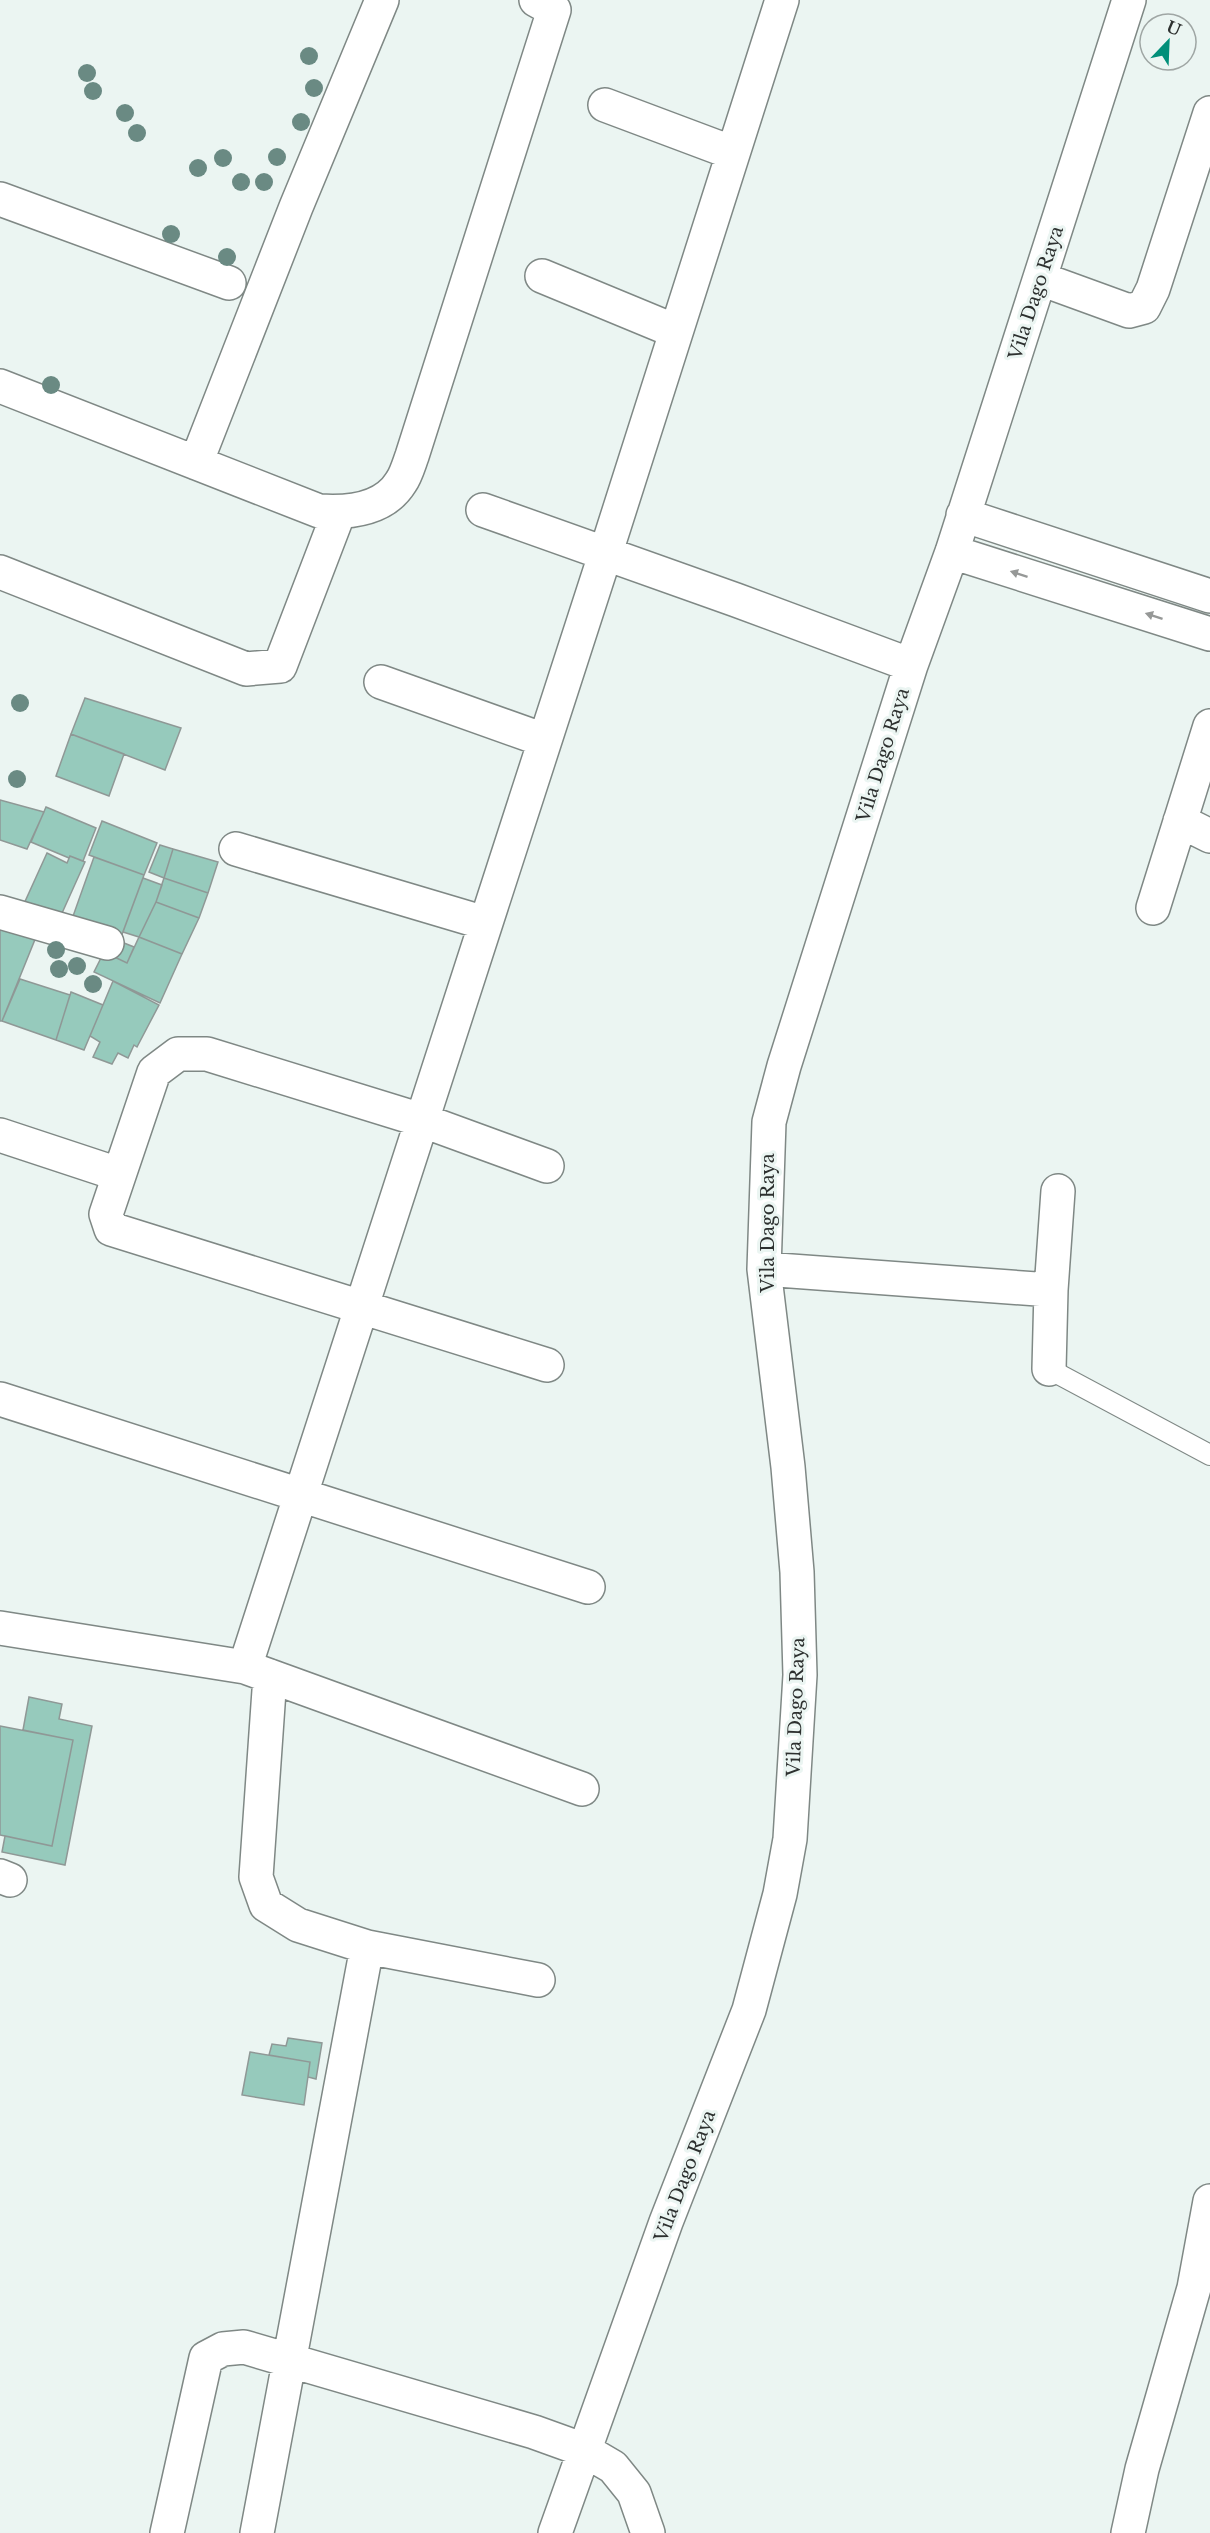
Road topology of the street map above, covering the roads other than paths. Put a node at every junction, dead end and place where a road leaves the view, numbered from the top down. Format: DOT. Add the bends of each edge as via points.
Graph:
graph roads {
  1 [pos="382,0"];
  2 [pos="536,0"];
  3 [pos="782,0"];
  4 [pos="1129,0"];
  5 [pos="605,105"];
  6 [pos="1210,114"];
  7 [pos="733,153"];
  8 [pos="0,199"];
  9 [pos="542,276"];
  10 [pos="1041,279"];
  11 [pos="228,283"];
  12 [pos="675,331"];
  13 [pos="0,386"];
  14 [pos="196,463"];
  15 [pos="483,510"];
  16 [pos="339,512"];
  17 [pos="963,515"];
  18 [pos="606,552"];
  19 [pos="952,552"];
  20 [pos="0,572"];
  21 [pos="1210,596"];
  22 [pos="1210,634"];
  23 [pos="911,665"];
  24 [pos="381,682"];
  25 [pos="1210,726"];
  26 [pos="544,740"];
  27 [pos="1201,790"];
  28 [pos="1180,821"];
  29 [pos="1210,836"];
  30 [pos="236,849"];
  31 [pos="1153,908"];
  32 [pos="0,912"];
  33 [pos="485,923"];
  34 [pos="107,943"];
  35 [pos="421,1120"];
  36 [pos="0,1135"];
  37 [pos="547,1166"];
  38 [pos="118,1174"];
  39 [pos="1059,1191"];
  40 [pos="764,1269"];
  41 [pos="1051,1290"];
  42 [pos="361,1308"];
  43 [pos="548,1365"];
  44 [pos="1049,1369"];
  45 [pos="0,1399"];
  46 [pos="1210,1455"];
  47 [pos="301,1494"];
  48 [pos="588,1587"];
  49 [pos="0,1628"];
  50 [pos="258,1672"];
  51 [pos="582,1789"];
  52 [pos="367,1947"];
  53 [pos="538,1980"];
  54 [pos="1210,2201"];
  55 [pos="1202,2290"];
  56 [pos="290,2360"];
  57 [pos="584,2450"];
  58 [pos="167,2533"];
  59 [pos="257,2533"];
  60 [pos="555,2533"];
  61 [pos="648,2533"];
  62 [pos="1128,2533"];
  1 -- 14 [label="street"];
  2 -- 16 [label="street" via="554,10 412,456 392,494 377,504"];
  3 -- 7 [label="street"];
  4 -- 10 [label="street, Vila Dago Raya"];
  5 -- 7 [label="street"];
  6 -- 10 [label="street" via="1144,307 1129,311"];
  7 -- 12 [label="street"];
  8 -- 11 [label="street"];
  9 -- 12 [label="street"];
  10 -- 17 [label="street, Vila Dago Raya"];
  12 -- 18 [label="street"];
  13 -- 14 [label="street"];
  14 -- 16 [label="street" via="319,511"];
  15 -- 18 [label="street"];
  16 -- 20 [label="street" via="280,666 246,669"];
  17 -- 19 [label="street, Vila Dago Raya"];
  17 -- 21 [label="street"];
  18 -- 23 [label="street"];
  18 -- 26 [label="street"];
  22 -- 19 [label="street, one-way"];
  19 -- 23 [label="street, Vila Dago Raya"];
  23 -- 40 [label="street, Vila Dago Raya" via="769,1122"];
  24 -- 26 [label="street"];
  25 -- 27 [label="street"];
  26 -- 33 [label="street"];
  27 -- 28 [label="street"];
  28 -- 29 [label="street"];
  28 -- 31 [label="street"];
  30 -- 33 [label="street"];
  32 -- 34 [label="street"];
  33 -- 35 [label="street"];
  35 -- 37 [label="street"];
  35 -- 38 [label="street" via="207,1054 178,1054 154,1072"];
  35 -- 42 [label="street"];
  36 -- 38 [label="street"];
  38 -- 42 [label="street" via="106,1214 111,1229"];
  39 -- 41 [label="street"];
  40 -- 41 [label="street"];
  40 -- 57 [label="street, Vila Dago Raya" via="797,1572 800,1675 790,1839 780,1894 749,2010 666,2222"];
  41 -- 44 [label="street"];
  42 -- 43 [label="street"];
  42 -- 47 [label="street"];
  44 -- 46 [label="lane"];
  45 -- 47 [label="street"];
  47 -- 48 [label="street"];
  47 -- 50 [label="street"];
  49 -- 50 [label="street"];
  50 -- 51 [label="street"];
  50 -- 52 [label="street" via="256,1877 266,1905 298,1925"];
  52 -- 53 [label="street"];
  52 -- 56 [label="street"];
  54 -- 55 [label="street"];
  55 -- 62 [label="street" via="1142,2469"];
  56 -- 57 [label="street"];
  56 -- 58 [label="street" via="244,2347 223,2349 206,2358"];
  56 -- 59 [label="street"];
  57 -- 60 [label="street, Vila Dago Raya"];
  57 -- 61 [label="street" via="613,2467 634,2493"];
}
